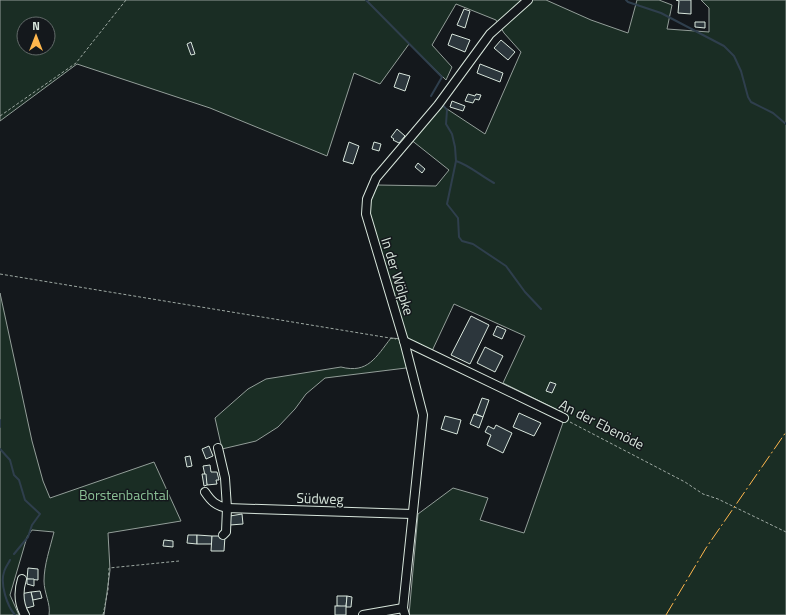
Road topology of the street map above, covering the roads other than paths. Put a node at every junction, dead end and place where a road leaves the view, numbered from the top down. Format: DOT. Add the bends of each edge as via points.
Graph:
graph roads {
  1 [pos="528,0"];
  2 [pos="404,340"];
  3 [pos="564,418"];
  4 [pos="218,448"];
  5 [pos="206,492"];
  6 [pos="227,508"];
  7 [pos="412,514"];
  8 [pos="223,534"];
  9 [pos="22,579"];
  10 [pos="404,611"];
  11 [pos="363,614"];
  12 [pos="25,615"];
  1 -- 2 [label="street, In der Wölpke" via="490,34 438,104 376,178 367,199 366,214"];
  2 -- 3 [label="street, An der Ebenöde"];
  2 -- 7 [label="street, In der Wölpke" via="423,415"];
  4 -- 6 [label="street" via="225,478"];
  5 -- 6 [label="street" via="211,500"];
  6 -- 7 [label="street, Südweg"];
  6 -- 8 [label="street" via="226,532"];
  7 -- 10 [label="street, In der Wölpke"];
  9 -- 12 [label="street" via="19,600"];
  10 -- 11 [label="street"];
}
